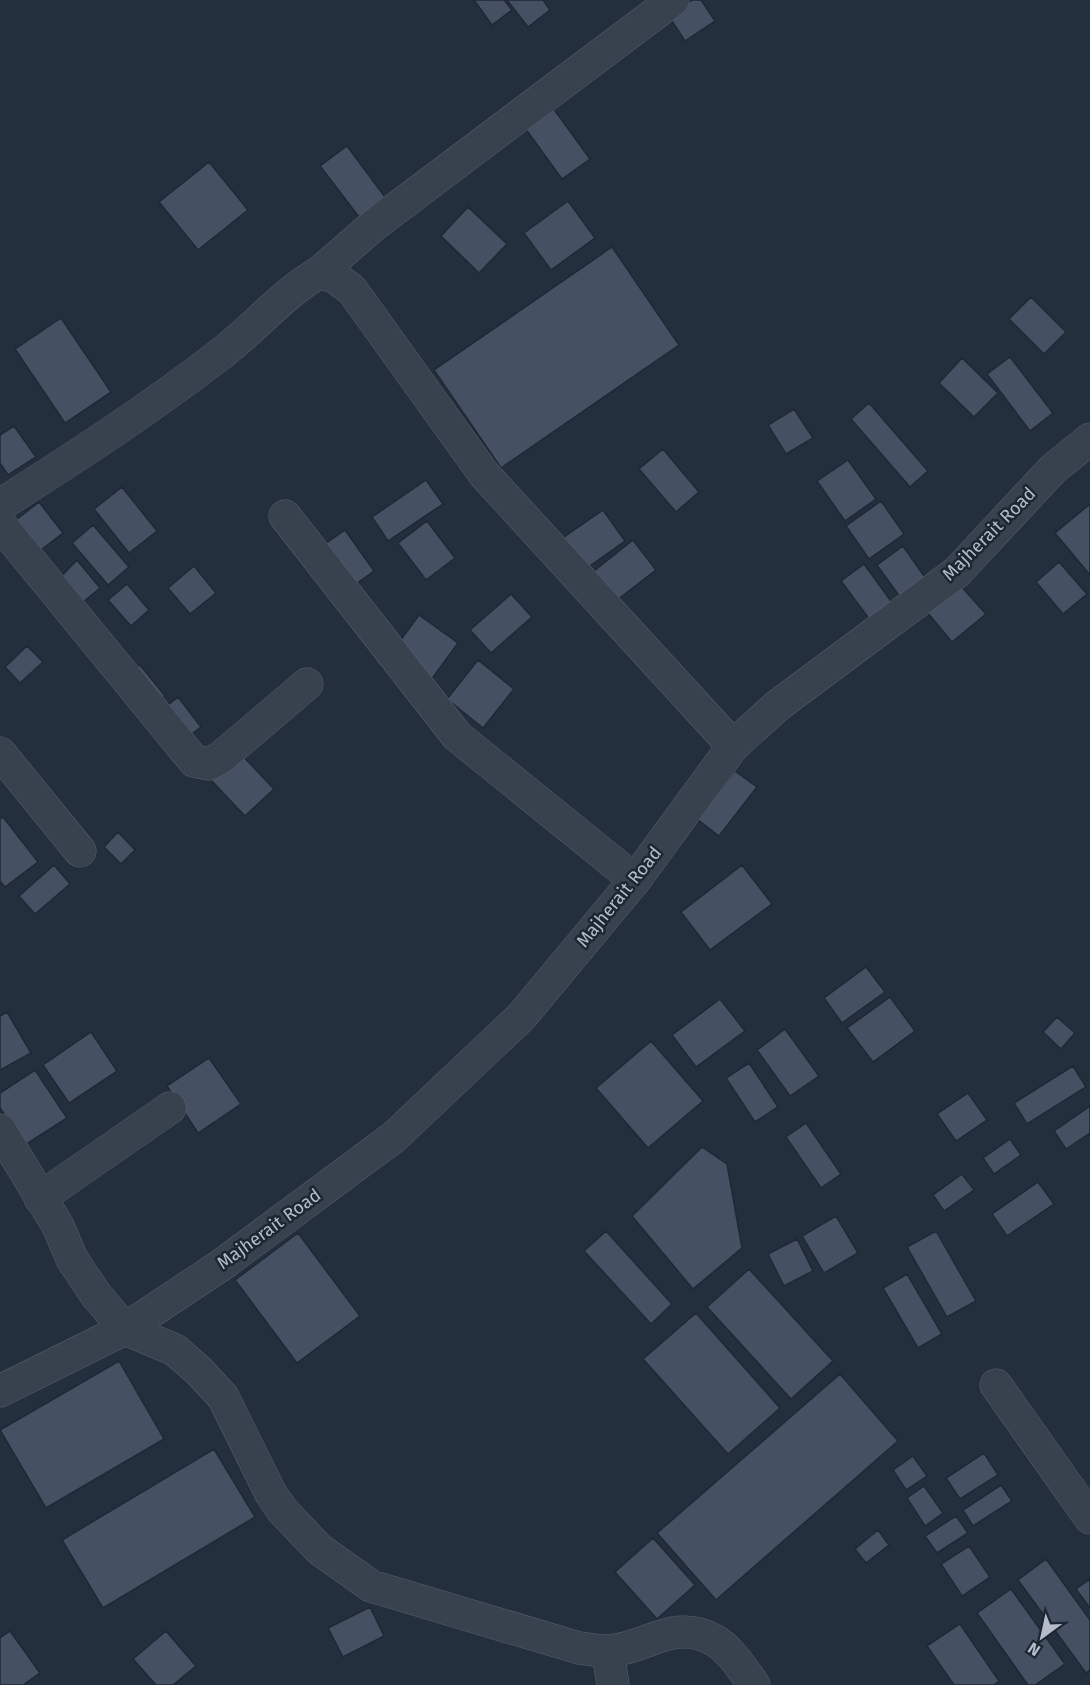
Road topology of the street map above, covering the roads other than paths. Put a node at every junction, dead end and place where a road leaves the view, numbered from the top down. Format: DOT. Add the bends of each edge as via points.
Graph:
graph roads {
  1 [pos="672,0"];
  2 [pos="320,272"];
  3 [pos="1090,440"];
  4 [pos="0,505"];
  5 [pos="285,516"];
  6 [pos="0,524"];
  7 [pos="307,684"];
  8 [pos="733,746"];
  9 [pos="0,753"];
  10 [pos="80,851"];
  11 [pos="635,880"];
  12 [pos="170,1108"];
  13 [pos="0,1130"];
  14 [pos="40,1198"];
  15 [pos="125,1329"];
  16 [pos="996,1385"];
  17 [pos="0,1391"];
  18 [pos="1090,1518"];
  19 [pos="608,1651"];
  20 [pos="613,1685"];
  21 [pos="754,1685"];
  1 -- 2 [label="street" via="374,225"];
  2 -- 4 [label="street" via="171,392"];
  2 -- 8 [label="street" via="336,278 352,291 484,474"];
  3 -- 8 [label="street, Majherait Road" via="1053,469 957,572 777,706"];
  5 -- 11 [label="street" via="457,736"];
  6 -- 7 [label="street" via="194,761 209,764 220,758"];
  8 -- 11 [label="street, Majherait Road"];
  9 -- 10 [label="street"];
  11 -- 15 [label="street, Majherait Road" via="522,1017 394,1137 220,1266"];
  12 -- 14 [label="street"];
  13 -- 14 [label="street"];
  14 -- 15 [label="street" via="72,1259"];
  15 -- 17 [label="street, Majherait Road"];
  15 -- 19 [label="street" via="175,1350 199,1371 223,1397 258,1471 282,1510 319,1549 371,1586 579,1648"];
  16 -- 18 [label="street"];
  19 -- 20 [label="street"];
  19 -- 21 [label="street" via="667,1632 698,1635 714,1640 731,1655"];
}
